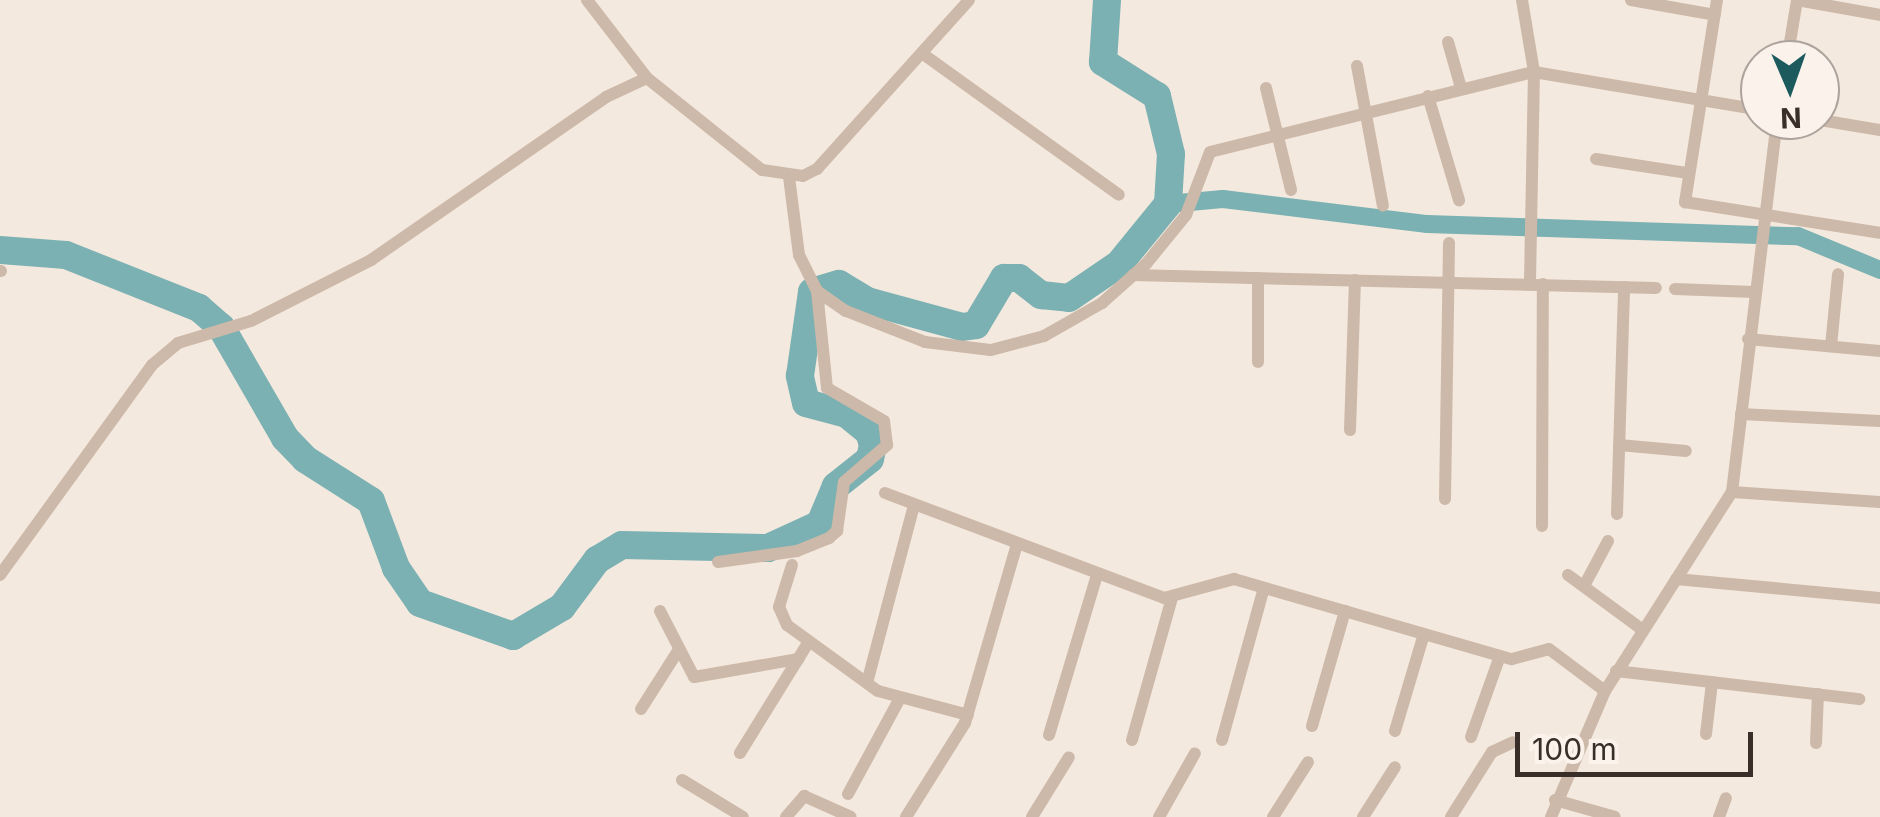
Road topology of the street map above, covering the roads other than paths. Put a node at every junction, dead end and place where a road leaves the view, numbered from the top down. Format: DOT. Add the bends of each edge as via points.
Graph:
graph roads {
  1 [pos="587,0"];
  2 [pos="969,0"];
  3 [pos="1522,0"];
  4 [pos="1717,0"];
  5 [pos="1797,0"];
  6 [pos="1638,1"];
  7 [pos="1878,10"];
  8 [pos="1714,16"];
  9 [pos="1790,40"];
  10 [pos="1448,42"];
  11 [pos="924,54"];
  12 [pos="1356,66"];
  13 [pos="1534,72"];
  14 [pos="647,78"];
  15 [pos="1266,88"];
  16 [pos="1460,88"];
  17 [pos="1428,96"];
  18 [pos="1700,100"];
  19 [pos="1740,107"];
  20 [pos="1364,112"];
  21 [pos="1840,123"];
  22 [pos="1880,130"];
  23 [pos="1278,135"];
  24 [pos="1774,140"];
  25 [pos="1596,159"];
  26 [pos="1688,173"];
  27 [pos="789,178"];
  28 [pos="1292,190"];
  29 [pos="1119,195"];
  30 [pos="1459,200"];
  31 [pos="1384,206"];
  32 [pos="1763,222"];
  33 [pos="1880,233"];
  34 [pos="1449,243"];
  35 [pos="1838,274"];
  36 [pos="1134,275"];
  37 [pos="1258,278"];
  38 [pos="1354,280"];
  39 [pos="1448,282"];
  40 [pos="1537,284"];
  41 [pos="1624,288"];
  42 [pos="1656,288"];
  43 [pos="1676,289"];
  44 [pos="817,291"];
  45 [pos="1754,292"];
  46 [pos="1748,340"];
  47 [pos="1831,346"];
  48 [pos="1880,350"];
  49 [pos="1258,362"];
  50 [pos="1740,414"];
  51 [pos="1880,422"];
  52 [pos="1350,430"];
  53 [pos="1619,445"];
  54 [pos="1686,450"];
  55 [pos="1732,492"];
  56 [pos="884,494"];
  57 [pos="1445,499"];
  58 [pos="1880,502"];
  59 [pos="914,505"];
  60 [pos="1617,514"];
  61 [pos="1542,526"];
  62 [pos="1608,541"];
  63 [pos="1017,544"];
  64 [pos="718,562"];
  65 [pos="792,565"];
  66 [pos="0,575"];
  67 [pos="1097,575"];
  68 [pos="1568,575"];
  69 [pos="1676,579"];
  70 [pos="1584,586"];
  71 [pos="1264,588"];
  72 [pos="1172,598"];
  73 [pos="1880,598"];
  74 [pos="660,611"];
  75 [pos="1345,611"];
  76 [pos="1643,630"];
  77 [pos="1424,634"];
  78 [pos="808,642"];
  79 [pos="678,651"];
  80 [pos="1500,656"];
  81 [pos="798,659"];
  82 [pos="1616,671"];
  83 [pos="1712,682"];
  84 [pos="867,683"];
  85 [pos="1604,691"];
  86 [pos="1818,694"];
  87 [pos="1859,698"];
  88 [pos="899,700"];
  89 [pos="641,709"];
  90 [pos="968,715"];
  91 [pos="1312,726"];
  92 [pos="1394,731"];
  93 [pos="1706,734"];
  94 [pos="1049,735"];
  95 [pos="1472,737"];
  96 [pos="1132,740"];
  97 [pos="1222,740"];
  98 [pos="1513,742"];
  99 [pos="1816,743"];
  100 [pos="1195,753"];
  101 [pos="740,754"];
  102 [pos="1069,757"];
  103 [pos="1308,762"];
  104 [pos="1394,768"];
  105 [pos="682,780"];
  106 [pos="848,794"];
  107 [pos="1726,798"];
  108 [pos="1555,800"];
  109 [pos="743,817"];
  110 [pos="786,817"];
  111 [pos="851,817"];
  112 [pos="906,817"];
  113 [pos="1032,817"];
  114 [pos="1158,817"];
  115 [pos="1273,817"];
  116 [pos="1364,817"];
  117 [pos="1451,817"];
  118 [pos="1551,817"];
  119 [pos="1615,817"];
  120 [pos="1719,817"];
  1 -- 14 [label="street"];
  2 -- 11 [label="street"];
  3 -- 13 [label="street"];
  4 -- 8 [label="street"];
  5 -- 7 [label="street"];
  5 -- 9 [label="street"];
  6 -- 8 [label="street"];
  8 -- 18 [label="street"];
  10 -- 16 [label="street"];
  11 -- 27 [label="street" via="817,168"];
  11 -- 29 [label="street"];
  12 -- 20 [label="street"];
  13 -- 16 [label="street"];
  13 -- 18 [label="street"];
  13 -- 40 [label="street"];
  14 -- 27 [label="street" via="762,170"];
  14 -- 66 [label="street" via="606,97 372,260 251,322 178,343 152,365"];
  15 -- 23 [label="street"];
  16 -- 17 [label="street"];
  17 -- 20 [label="street"];
  17 -- 30 [label="street"];
  18 -- 19 [label="street"];
  18 -- 26 [label="street"];
  20 -- 23 [label="street"];
  20 -- 31 [label="street"];
  21 -- 22 [label="street"];
  23 -- 28 [label="street"];
  23 -- 36 [label="street" via="1210,152 1186,215"];
  24 -- 32 [label="street"];
  25 -- 26 [label="street"];
  26 -- 32 [label="street" via="1684,196 1690,207"];
  27 -- 44 [label="street" via="799,255"];
  32 -- 33 [label="street"];
  32 -- 45 [label="street"];
  34 -- 39 [label="street"];
  35 -- 47 [label="street"];
  36 -- 37 [label="street"];
  36 -- 44 [label="street" via="1102,303 1044,336 991,350 925,342 846,311"];
  37 -- 38 [label="street"];
  37 -- 49 [label="street"];
  38 -- 39 [label="street"];
  38 -- 52 [label="street"];
  39 -- 40 [label="street"];
  39 -- 57 [label="street"];
  40 -- 41 [label="street"];
  40 -- 61 [label="street"];
  41 -- 42 [label="street"];
  41 -- 53 [label="street"];
  43 -- 45 [label="street"];
  44 -- 64 [label="street" via="826,388 884,421 887,445 844,482 838,531 829,538 797,551"];
  45 -- 46 [label="street"];
  46 -- 47 [label="street"];
  46 -- 50 [label="street"];
  47 -- 48 [label="street"];
  50 -- 51 [label="street"];
  50 -- 55 [label="street"];
  53 -- 54 [label="street"];
  53 -- 60 [label="street"];
  55 -- 58 [label="street"];
  55 -- 69 [label="street"];
  56 -- 59 [label="street"];
  59 -- 63 [label="street"];
  59 -- 84 [label="street"];
  62 -- 70 [label="street"];
  63 -- 67 [label="street"];
  63 -- 90 [label="street"];
  65 -- 78 [label="street" via="778,608 786,625"];
  67 -- 72 [label="street"];
  67 -- 94 [label="street"];
  68 -- 70 [label="street"];
  69 -- 73 [label="street"];
  69 -- 76 [label="street"];
  70 -- 76 [label="street"];
  71 -- 72 [label="street" via="1220,579"];
  71 -- 75 [label="street"];
  71 -- 97 [label="street"];
  72 -- 96 [label="street"];
  74 -- 79 [label="street"];
  75 -- 77 [label="street"];
  75 -- 91 [label="street"];
  76 -- 82 [label="street"];
  77 -- 80 [label="street"];
  77 -- 92 [label="street"];
  78 -- 81 [label="street"];
  78 -- 84 [label="street"];
  79 -- 81 [label="street" via="694,677"];
  79 -- 89 [label="street"];
  80 -- 85 [label="street" via="1549,649"];
  80 -- 95 [label="street"];
  81 -- 101 [label="street"];
  82 -- 83 [label="street"];
  82 -- 85 [label="street"];
  83 -- 86 [label="street"];
  83 -- 93 [label="street"];
  84 -- 88 [label="street"];
  85 -- 108 [label="street"];
  86 -- 87 [label="street"];
  86 -- 99 [label="street"];
  88 -- 90 [label="street"];
  88 -- 106 [label="street"];
  90 -- 112 [label="street"];
  98 -- 117 [label="street" via="1492,752"];
  100 -- 114 [label="street"];
  102 -- 113 [label="street"];
  103 -- 115 [label="street"];
  104 -- 116 [label="street"];
  105 -- 109 [label="street"];
  107 -- 120 [label="street"];
  108 -- 118 [label="street"];
  108 -- 119 [label="street"];
  110 -- 111 [label="street" via="804,796"];
}
